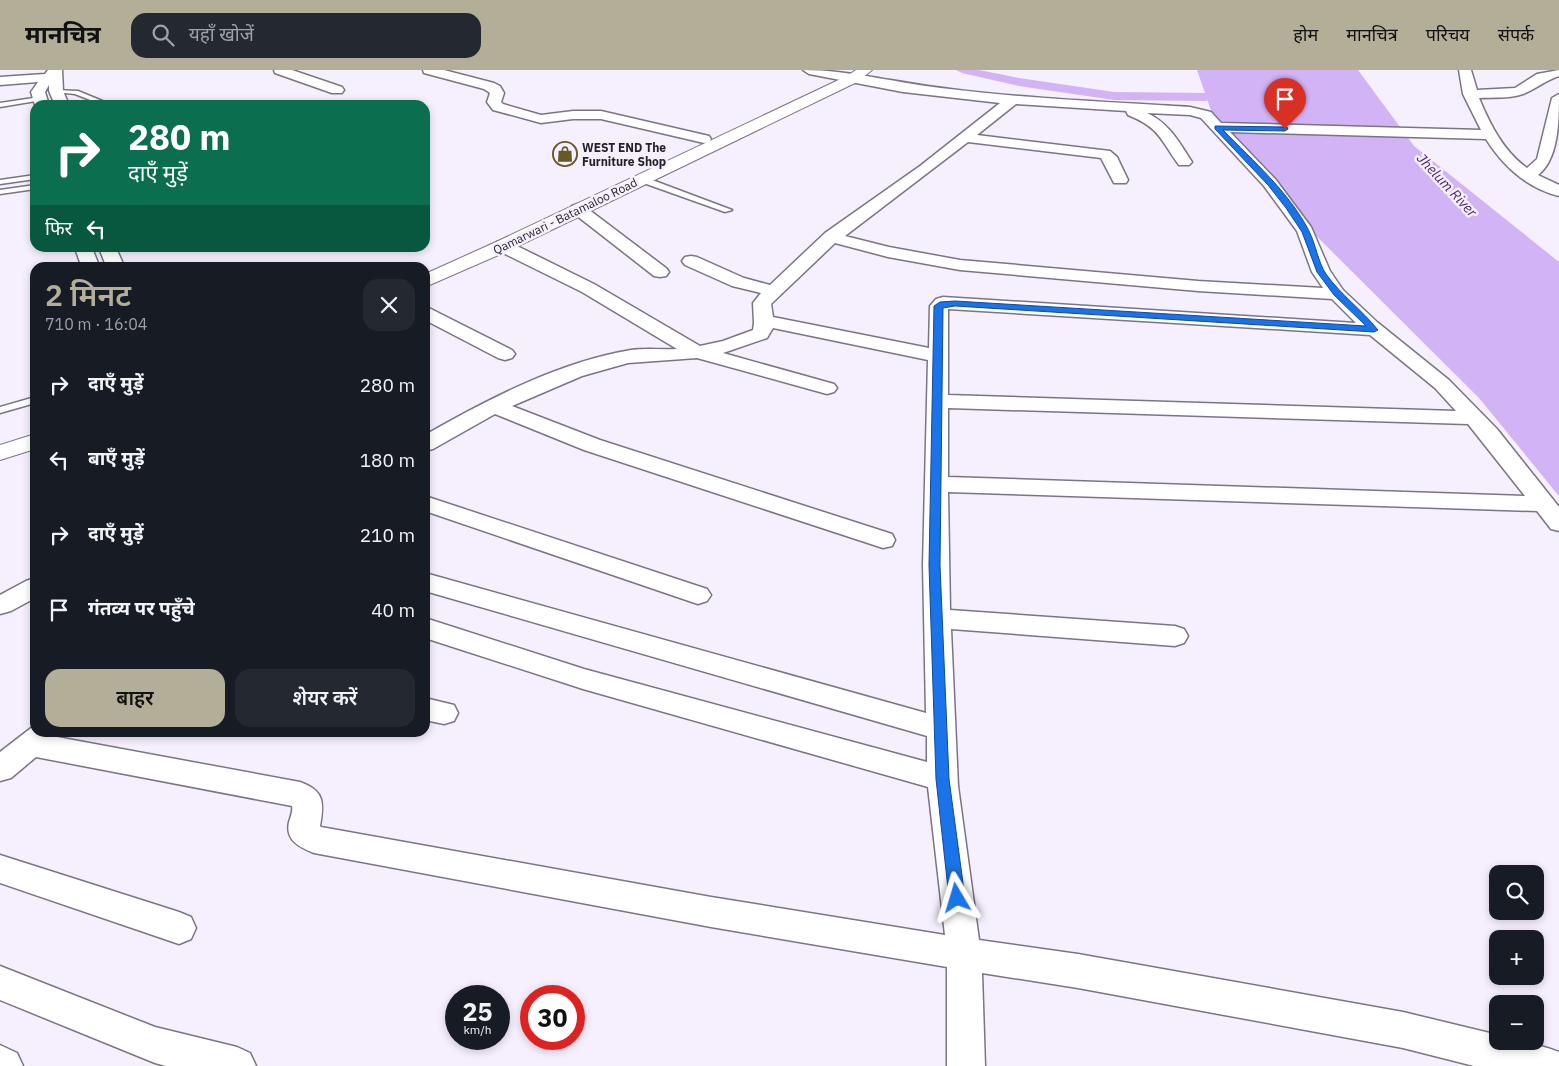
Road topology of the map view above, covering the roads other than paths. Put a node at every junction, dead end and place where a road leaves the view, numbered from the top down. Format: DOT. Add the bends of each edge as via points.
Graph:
graph roads {
  1 [pos="280,70"];
  2 [pos="429,70"];
  3 [pos="809,70"];
  4 [pos="1465,70"];
  5 [pos="1551,70"];
  6 [pos="1559,72"];
  7 [pos="54,74"];
  8 [pos="855,74"];
  9 [pos="0,80"];
  10 [pos="337,90"];
  11 [pos="56,91"];
  12 [pos="1470,94"];
  13 [pos="1559,98"];
  14 [pos="40,100"];
  15 [pos="60,100"];
  16 [pos="96,100"];
  17 [pos="1012,100"];
  18 [pos="30,103"];
  19 [pos="0,105"];
  20 [pos="1119,106"];
  21 [pos="1222,127"];
  22 [pos="1492,134"];
  23 [pos="965,137"];
  24 [pos="704,139"];
  25 [pos="1184,162"];
  26 [pos="1527,175"];
  27 [pos="30,178"];
  28 [pos="641,179"];
  29 [pos="1120,180"];
  30 [pos="0,182"];
  31 [pos="30,188"];
  32 [pos="1559,191"];
  33 [pos="0,192"];
  34 [pos="578,209"];
  35 [pos="728,210"];
  36 [pos="831,238"];
  37 [pos="503,246"];
  38 [pos="691,261"];
  39 [pos="430,267"];
  40 [pos="660,272"];
  41 [pos="430,280"];
  42 [pos="773,292"];
  43 [pos="1337,294"];
  44 [pos="430,315"];
  45 [pos="764,321"];
  46 [pos="1374,330"];
  47 [pos="696,352"];
  48 [pos="505,354"];
  49 [pos="937,356"];
  50 [pos="827,388"];
  51 [pos="30,401"];
  52 [pos="937,401"];
  53 [pos="496,407"];
  54 [pos="0,410"];
  55 [pos="1474,418"];
  56 [pos="30,430"];
  57 [pos="0,439"];
  58 [pos="430,441"];
  59 [pos="30,443"];
  60 [pos="0,453"];
  61 [pos="937,484"];
  62 [pos="1544,504"];
  63 [pos="430,506"];
  64 [pos="1559,523"];
  65 [pos="883,540"];
  66 [pos="430,583"];
  67 [pos="30,589"];
  68 [pos="698,595"];
  69 [pos="2,605"];
  70 [pos="936,619"];
  71 [pos="430,630"];
  72 [pos="1175,636"];
  73 [pos="941,729"];
  74 [pos="38,738"];
  75 [pos="0,769"];
  76 [pos="943,779"];
  77 [pos="0,869"];
  78 [pos="179,928"];
  79 [pos="964,954"];
  80 [pos="0,983"];
  81 [pos="0,1064"];
  82 [pos="4,1066"];
  83 [pos="237,1066"];
  84 [pos="966,1066"];
  85 [pos="1547,1066"];
  1 -- 10 [label="street"];
  2 -- 24 [label="street" via="489,86 497,93 494,102 498,107 532,117 551,119 601,114"];
  3 -- 8 [label="street"];
  4 -- 12 [label="street"];
  5 -- 6 [label="street"];
  6 -- 12 [label="street" via="1519,90"];
  7 -- 9 [label="street"];
  7 -- 11 [label="street"];
  7 -- 14 [label="street" via="38,92"];
  8 -- 17 [label="street" via="918,90"];
  8 -- 24 [label="main road, Qamarwari - Batamaloo Road"];
  8 -- 28 [label="main road, Qamarwari - Batamaloo Road" via="738,135"];
  11 -- 15 [label="street"];
  11 -- 16 [label="lane" via="76,92"];
  12 -- 22 [label="street"];
  13 -- 26 [label="street" via="1545,159 1541,166"];
  17 -- 20 [label="street"];
  17 -- 23 [label="street"];
  18 -- 19 [label="lane"];
  20 -- 21 [label="street" via="1200,112"];
  20 -- 25 [label="street" via="1162,126"];
  21 -- 22 [label="street"];
  21 -- 43 [label="street" via="1288,206 1305,232 1321,272"];
  22 -- 26 [label="street" via="1514,165"];
  23 -- 29 [label="street" via="1105,154"];
  23 -- 36 [label="street"];
  24 -- 39 [label="main road, Qamarwari - Batamaloo Road"];
  26 -- 32 [label="street"];
  27 -- 30 [label="lane"];
  28 -- 34 [label="main road, Qamarwari - Batamaloo Road"];
  28 -- 35 [label="lane"];
  31 -- 33 [label="lane"];
  34 -- 37 [label="main road, Qamarwari - Batamaloo Road"];
  34 -- 40 [label="street"];
  36 -- 42 [label="street"];
  36 -- 43 [label="street" via="960,265 1198,286"];
  37 -- 41 [label="main road, Qamarwari - Batamaloo Road"];
  37 -- 47 [label="street" via="588,288"];
  38 -- 42 [label="street" via="738,282"];
  42 -- 45 [label="street" via="762,303"];
  43 -- 46 [label="street"];
  44 -- 48 [label="street"];
  45 -- 47 [label="street" via="764,329 757,335"];
  45 -- 49 [label="street"];
  46 -- 49 [label="street" via="946,303 937,311"];
  46 -- 55 [label="street" via="1442,384"];
  47 -- 50 [label="street"];
  47 -- 53 [label="street" via="628,356 580,369"];
  49 -- 52 [label="street"];
  51 -- 54 [label="lane"];
  52 -- 55 [label="street"];
  52 -- 61 [label="street"];
  53 -- 58 [label="street"];
  53 -- 65 [label="street" via="592,445"];
  55 -- 62 [label="street"];
  56 -- 57 [label="main road"];
  59 -- 60 [label="main road"];
  61 -- 62 [label="street"];
  61 -- 70 [label="street"];
  62 -- 64 [label="street"];
  63 -- 68 [label="street"];
  66 -- 73 [label="street"];
  67 -- 69 [label="street"];
  70 -- 72 [label="street"];
  70 -- 73 [label="street"];
  71 -- 76 [label="street" via="583,679"];
  73 -- 76 [label="street"];
  74 -- 75 [label="street"];
  74 -- 79 [label="street" via="300,795 309,805 304,832 314,839 711,912"];
  76 -- 79 [label="street"];
  77 -- 78 [label="street"];
  79 -- 84 [label="street"];
  79 -- 85 [label="street" via="1078,971 1403,1030"];
  80 -- 83 [label="street" via="155,1045"];
  81 -- 82 [label="street"];
}
